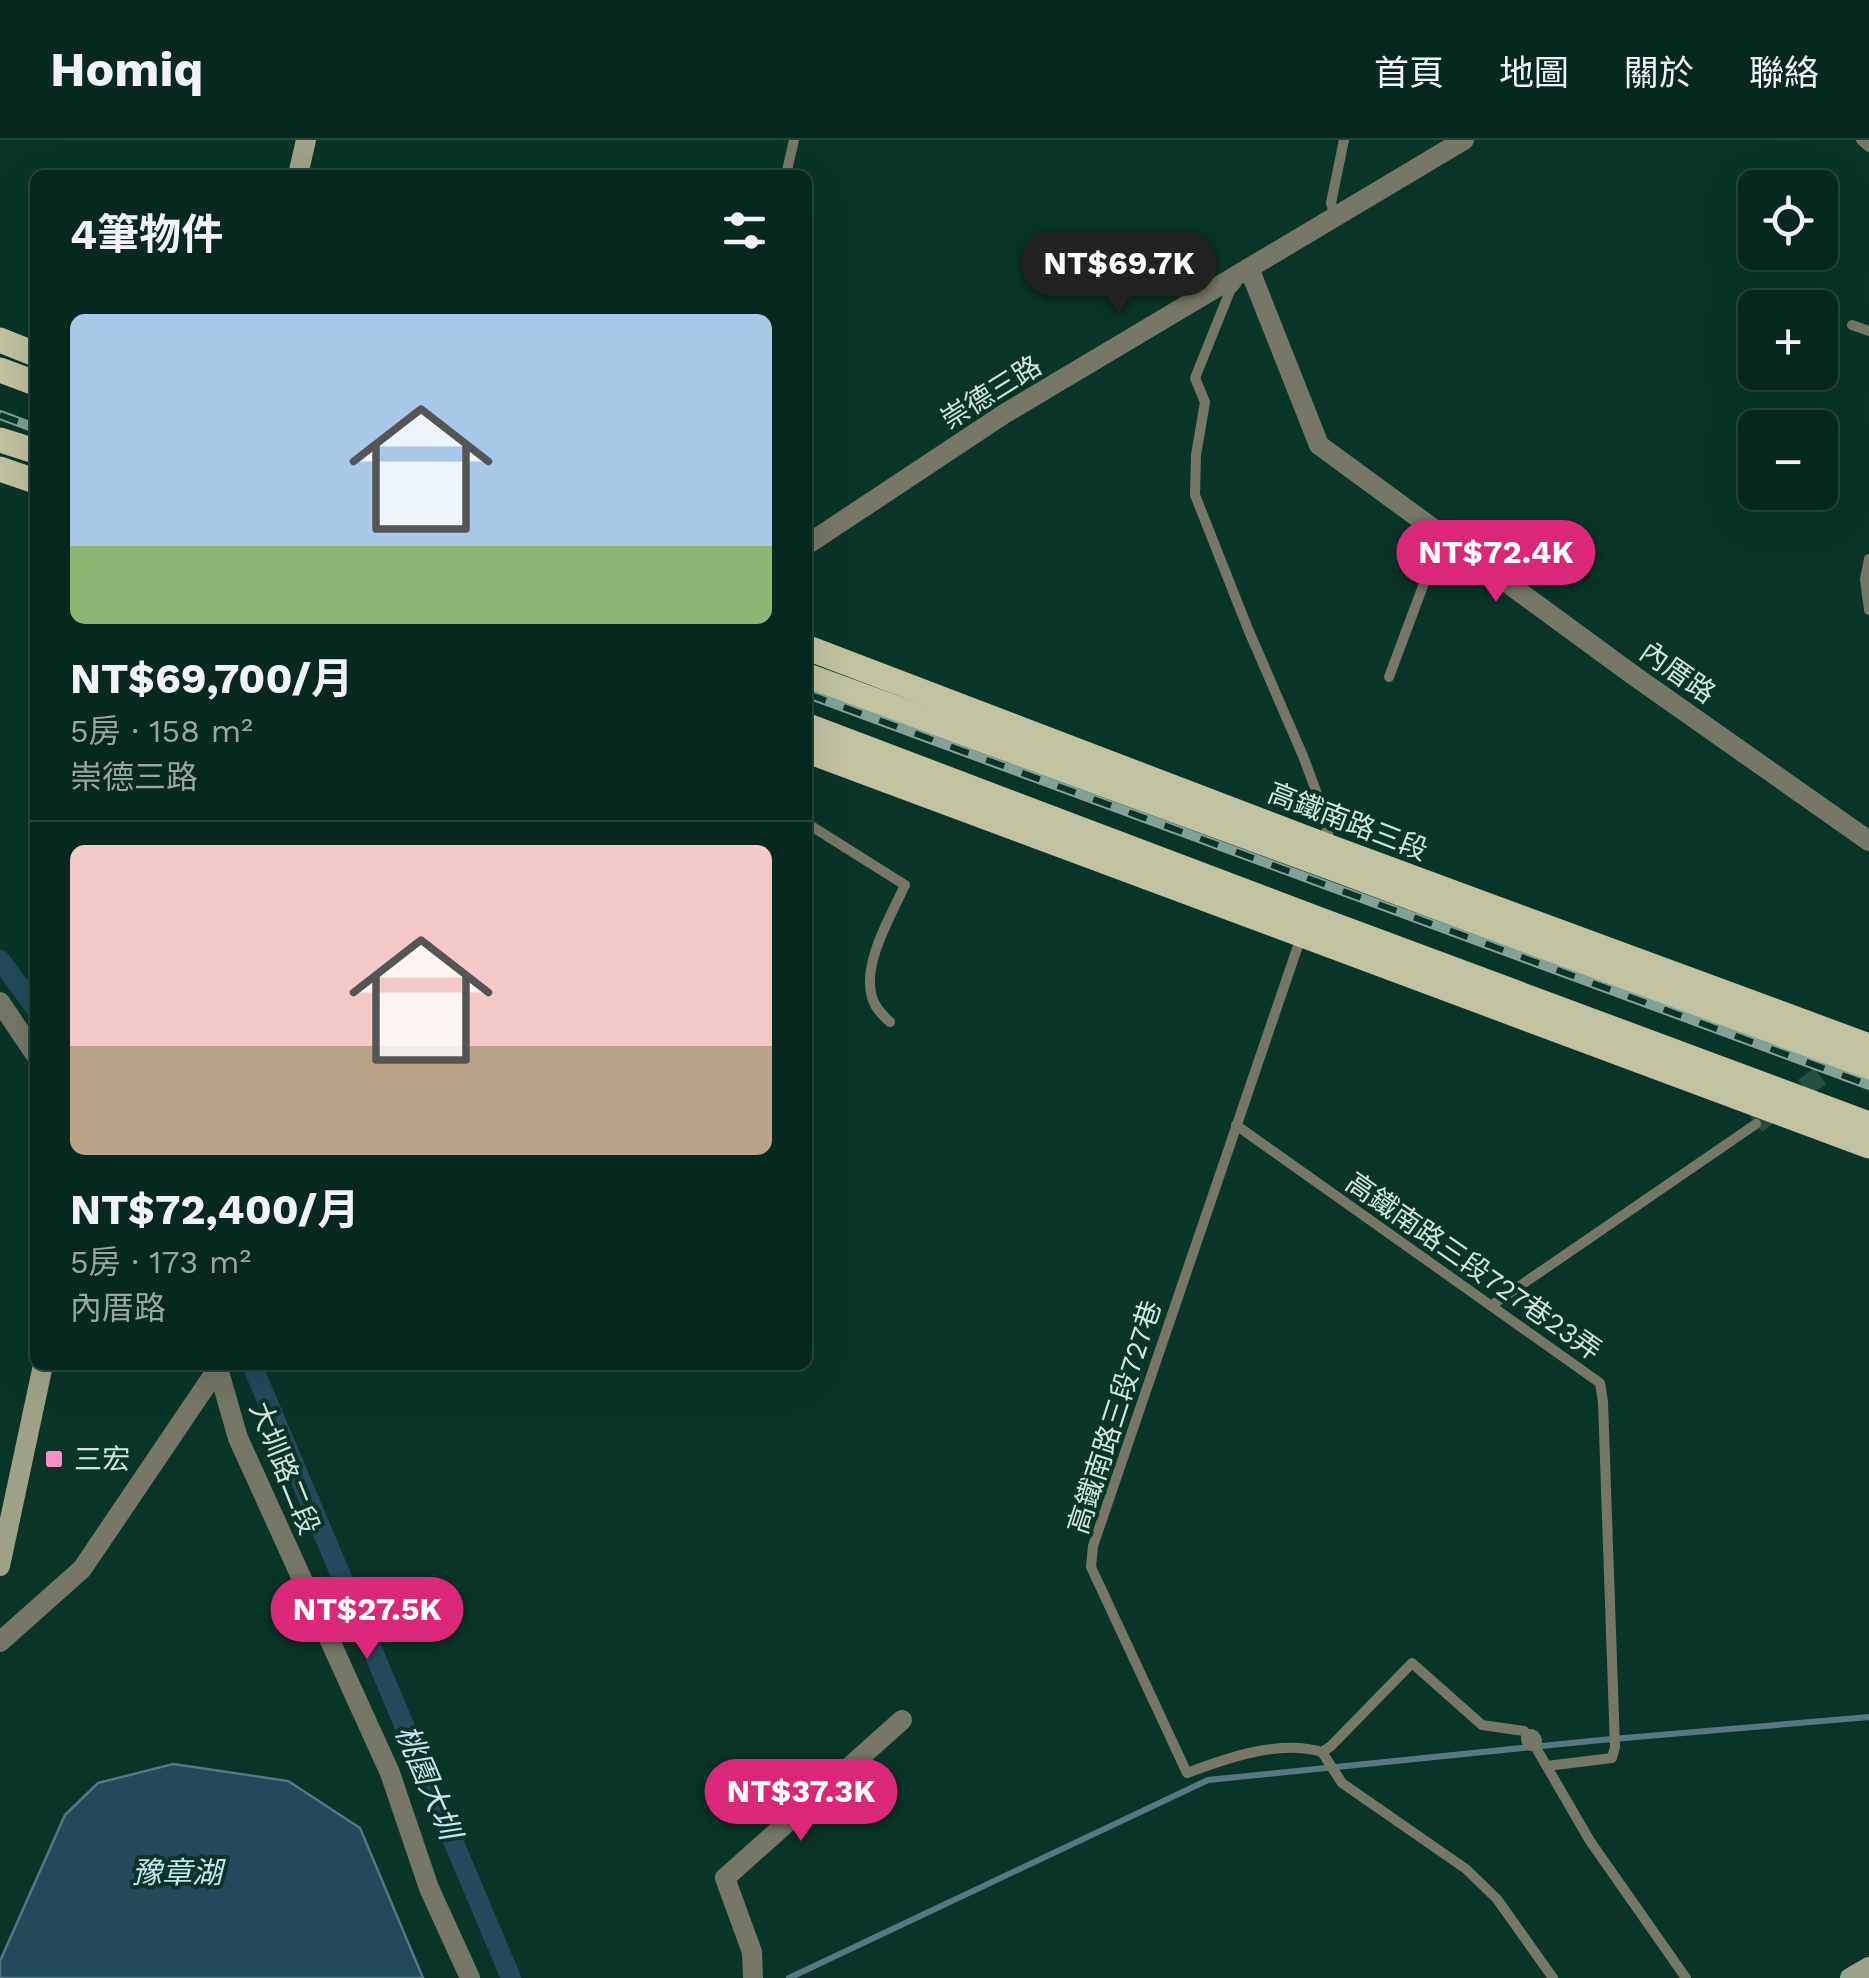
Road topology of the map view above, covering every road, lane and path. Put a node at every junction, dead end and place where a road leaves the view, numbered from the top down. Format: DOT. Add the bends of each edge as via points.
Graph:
graph roads {
  1 [pos="306,140"];
  2 [pos="794,140"];
  3 [pos="1344,140"];
  4 [pos="1464,140"];
  5 [pos="1862,140"];
  6 [pos="1869,147"];
  7 [pos="299,170"];
  8 [pos="787,170"];
  9 [pos="1335,216"];
  10 [pos="1249,268"];
  11 [pos="1852,325"];
  12 [pos="1869,332"];
  13 [pos="0,340"];
  14 [pos="30,352"];
  15 [pos="0,370"];
  16 [pos="30,381"];
  17 [pos="0,440"];
  18 [pos="30,449"];
  19 [pos="0,469"];
  20 [pos="30,478"];
  21 [pos="1443,534"];
  22 [pos="812,541"];
  23 [pos="1869,559"];
  24 [pos="1869,610"];
  25 [pos="812,650"];
  26 [pos="1390,676"];
  27 [pos="812,677"];
  28 [pos="812,728"];
  29 [pos="812,753"];
  30 [pos="1101,782"];
  31 [pos="1179,788"];
  32 [pos="812,827"];
  33 [pos="1869,841"];
  34 [pos="1332,848"];
  35 [pos="1301,936"];
  36 [pos="0,1002"];
  37 [pos="890,1022"];
  38 [pos="1869,1046"];
  39 [pos="30,1047"];
  40 [pos="1869,1069"];
  41 [pos="1756,1124"];
  42 [pos="1869,1124"];
  43 [pos="1236,1125"];
  44 [pos="1869,1146"];
  45 [pos="1492,1305"];
  46 [pos="42,1370"];
  47 [pos="215,1370"];
  48 [pos="219,1370"];
  49 [pos="0,1566"];
  50 [pos="0,1642"];
  51 [pos="902,1720"];
  52 [pos="1322,1752"];
  53 [pos="1547,1766"];
  54 [pos="1869,1967"];
  55 [pos="470,1978"];
  56 [pos="753,1978"];
  57 [pos="1553,1978"];
  58 [pos="1686,1978"];
  59 [pos="1850,1978"];
  1 -- 7 [label="main road"];
  2 -- 8 [label="lane"];
  3 -- 9 [label="lane" via="1331,203"];
  4 -- 9 [label="street, 崇德三路"];
  5 -- 6 [label="lane"];
  9 -- 10 [label="street, 崇德三路"];
  10 -- 21 [label="street, 內厝路" via="1319,445"];
  10 -- 22 [label="street, 崇德三路" via="1004,414"];
  10 -- 34 [label="lane" via="1230,291 1195,378 1205,402 1195,494 1304,756"];
  11 -- 12 [label="lane"];
  13 -- 14 [label="main road"];
  15 -- 16 [label="main road"];
  17 -- 18 [label="main road"];
  19 -- 20 [label="main road"];
  21 -- 26 [label="lane"];
  21 -- 33 [label="street, 內厝路"];
  23 -- 24 [label="lane"];
  25 -- 31 [label="main road, 高鐵南路三段"];
  27 -- 30 [label="main road, 高鐵南路三段"];
  28 -- 42 [label="main road"];
  29 -- 35 [label="main road"];
  30 -- 31 [label="main road"];
  30 -- 40 [label="main road, 高鐵南路三段"];
  31 -- 34 [label="main road, 高鐵南路三段"];
  32 -- 37 [label="lane" via="905,885 873,958 870,984 878,1010"];
  34 -- 38 [label="main road, 高鐵南路三段"];
  35 -- 43 [label="lane, 高鐵南路三段727巷"];
  35 -- 44 [label="main road"];
  36 -- 39 [label="street"];
  41 -- 45 [label="lane"];
  43 -- 45 [label="lane, 高鐵南路三段727巷23弄"];
  43 -- 52 [label="lane, 高鐵南路三段727巷" via="1091,1567 1186,1773 1238,1754 1306,1747"];
  45 -- 53 [label="lane, 高鐵南路三段727巷23弄" via="1600,1383 1604,1402 1614,1747 1612,1758"];
  46 -- 49 [label="main road"];
  47 -- 50 [label="street" via="82,1569"];
  48 -- 55 [label="street, 大圳路二段" via="238,1438 390,1773 429,1888"];
  51 -- 56 [label="street" via="725,1878 752,1952"];
  52 -- 53 [label="lane" via="1412,1663 1482,1725 1524,1731"];
  52 -- 57 [label="lane" via="1342,1783 1497,1898"];
  53 -- 58 [label="lane" via="1590,1841"];
  54 -- 59 [label="main road"];
}
